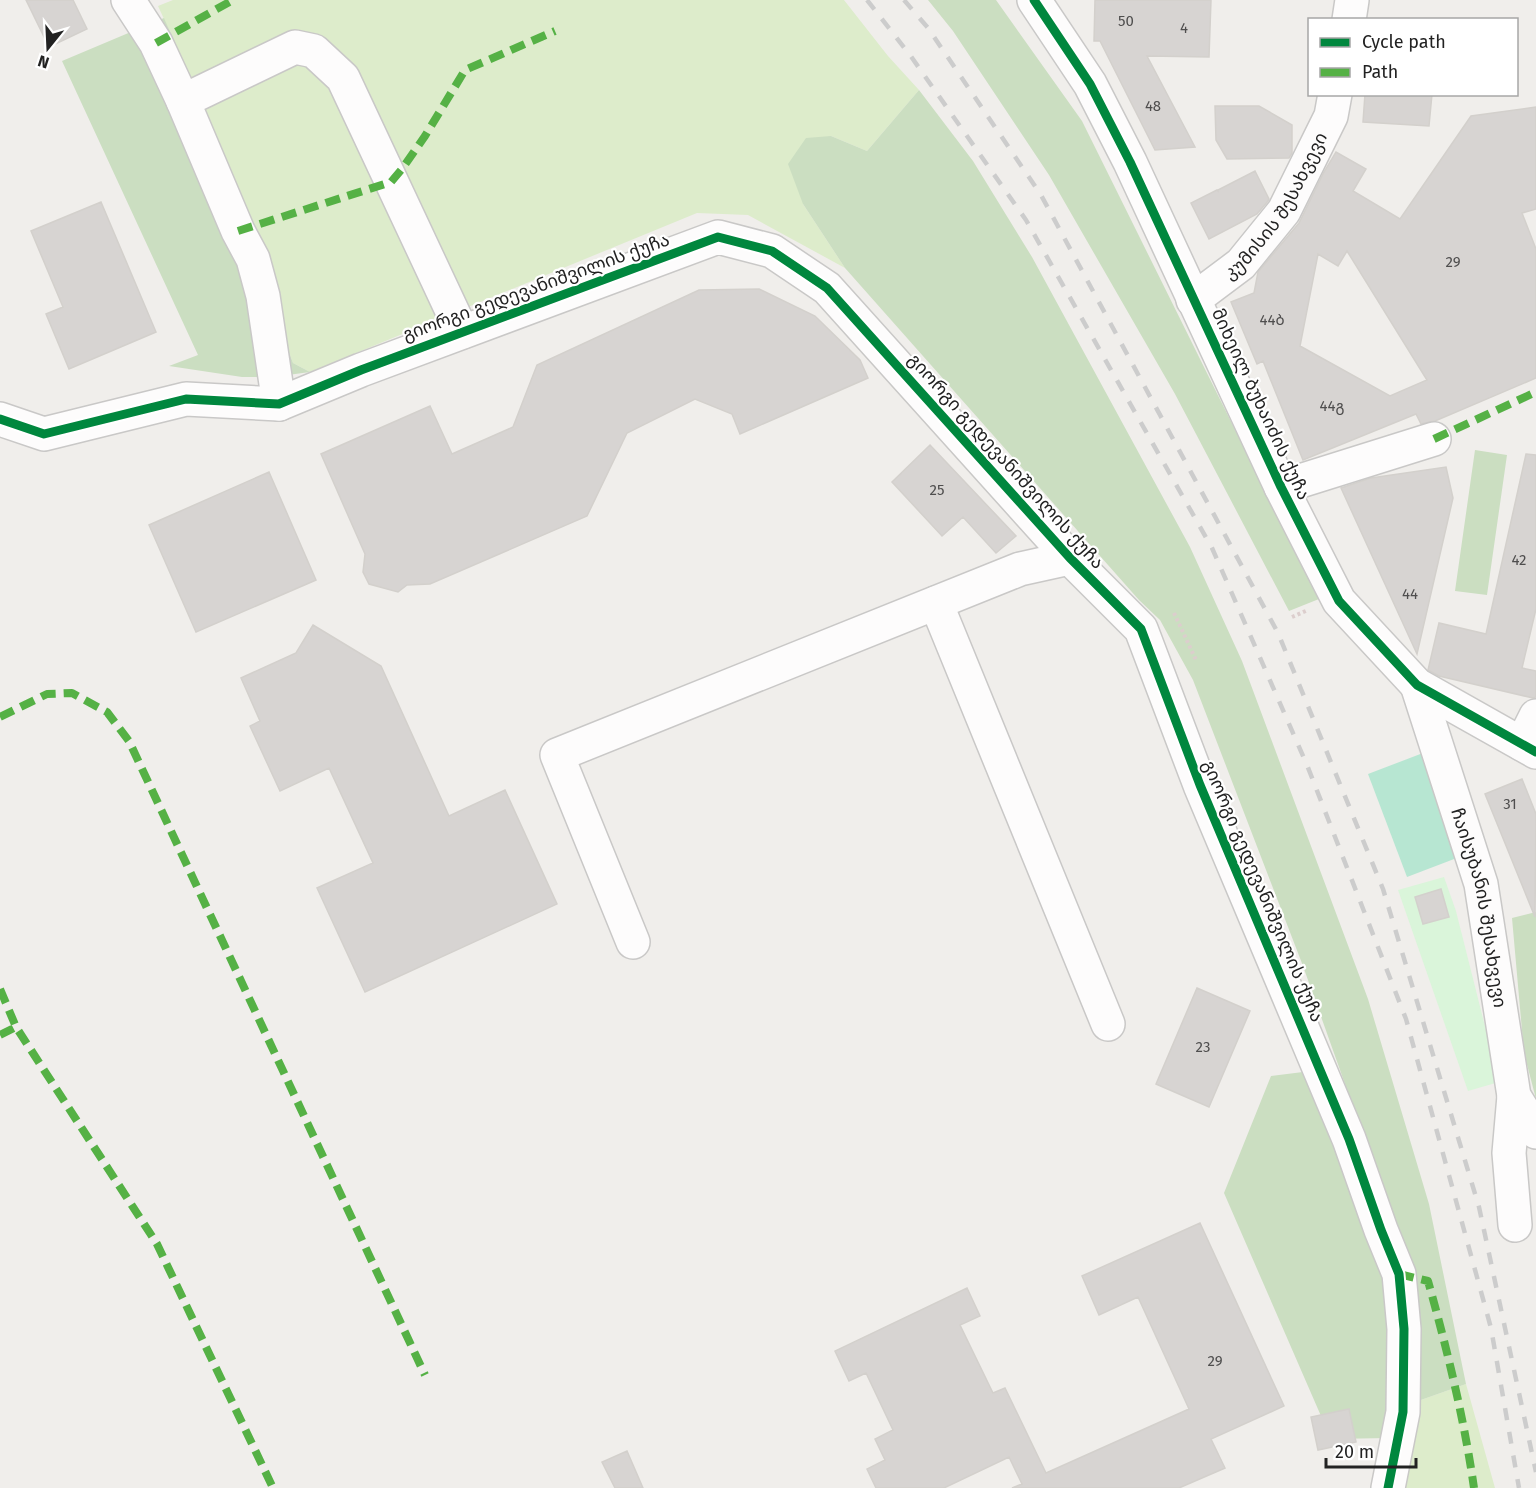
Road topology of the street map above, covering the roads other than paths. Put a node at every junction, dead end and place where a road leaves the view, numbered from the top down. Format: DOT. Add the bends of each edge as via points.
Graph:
graph roads {
  1 [pos="128,0"];
  2 [pos="1034,0"];
  3 [pos="1352,0"];
  4 [pos="1348,18"];
  5 [pos="1335,96"];
  6 [pos="183,101"];
  7 [pos="1193,300"];
  8 [pos="462,332"];
  9 [pos="279,404"];
  10 [pos="0,419"];
  11 [pos="1434,439"];
  12 [pos="1281,487"];
  13 [pos="1070,558"];
  14 [pos="936,603"];
  15 [pos="1417,685"];
  16 [pos="1531,737"];
  17 [pos="633,942"];
  18 [pos="1108,1024"];
  19 [pos="1514,1096"];
  20 [pos="1536,1132"];
  21 [pos="1515,1225"];
  22 [pos="1388,1488"];
  1 -- 6 [label="street" via="156,44"];
  2 -- 7 [label="street, მიხეილ ბუხაიძის ქუჩა" via="1090,84"];
  3 -- 4 [label="street"];
  5 -- 7 [label="street, კუმისის შესახვევი" via="1331,116 1284,211 1241,264"];
  6 -- 8 [label="street" via="295,47 314,51 343,78"];
  6 -- 9 [label="street" via="253,259 263,296"];
  7 -- 12 [label="street, მიხეილ ბუხაიძის ქუჩა"];
  8 -- 9 [label="street, გიორგი გედევანიშვილის ქუჩა"];
  8 -- 13 [label="street, გიორგი გედევანიშვილის ქუჩა" via="718,237 772,251 827,288"];
  9 -- 10 [label="street, გიორგი გედევანიშვილის ქუჩა" via="186,399 44,434"];
  11 -- 12 [label="street"];
  12 -- 15 [label="street, მიხეილ ბუხაიძის ქუჩა" via="1339,601"];
  13 -- 14 [label="street" via="1020,569"];
  13 -- 22 [label="street, გიორგი გედევანიშვილის ქუჩა" via="1141,629 1200,785 1349,1139 1399,1274 1404,1329 1403,1412"];
  14 -- 17 [label="street" via="557,755"];
  14 -- 18 [label="street"];
  15 -- 16 [label="street, მიხეილ ბუხაიძის ქუჩა"];
  15 -- 19 [label="street, ჩაისუბანის შესახვევი" via="1481,884"];
  19 -- 20 [label="street, ჩაისუბანის შესახვევი"];
  19 -- 21 [label="street" via="1509,1153"];
}
